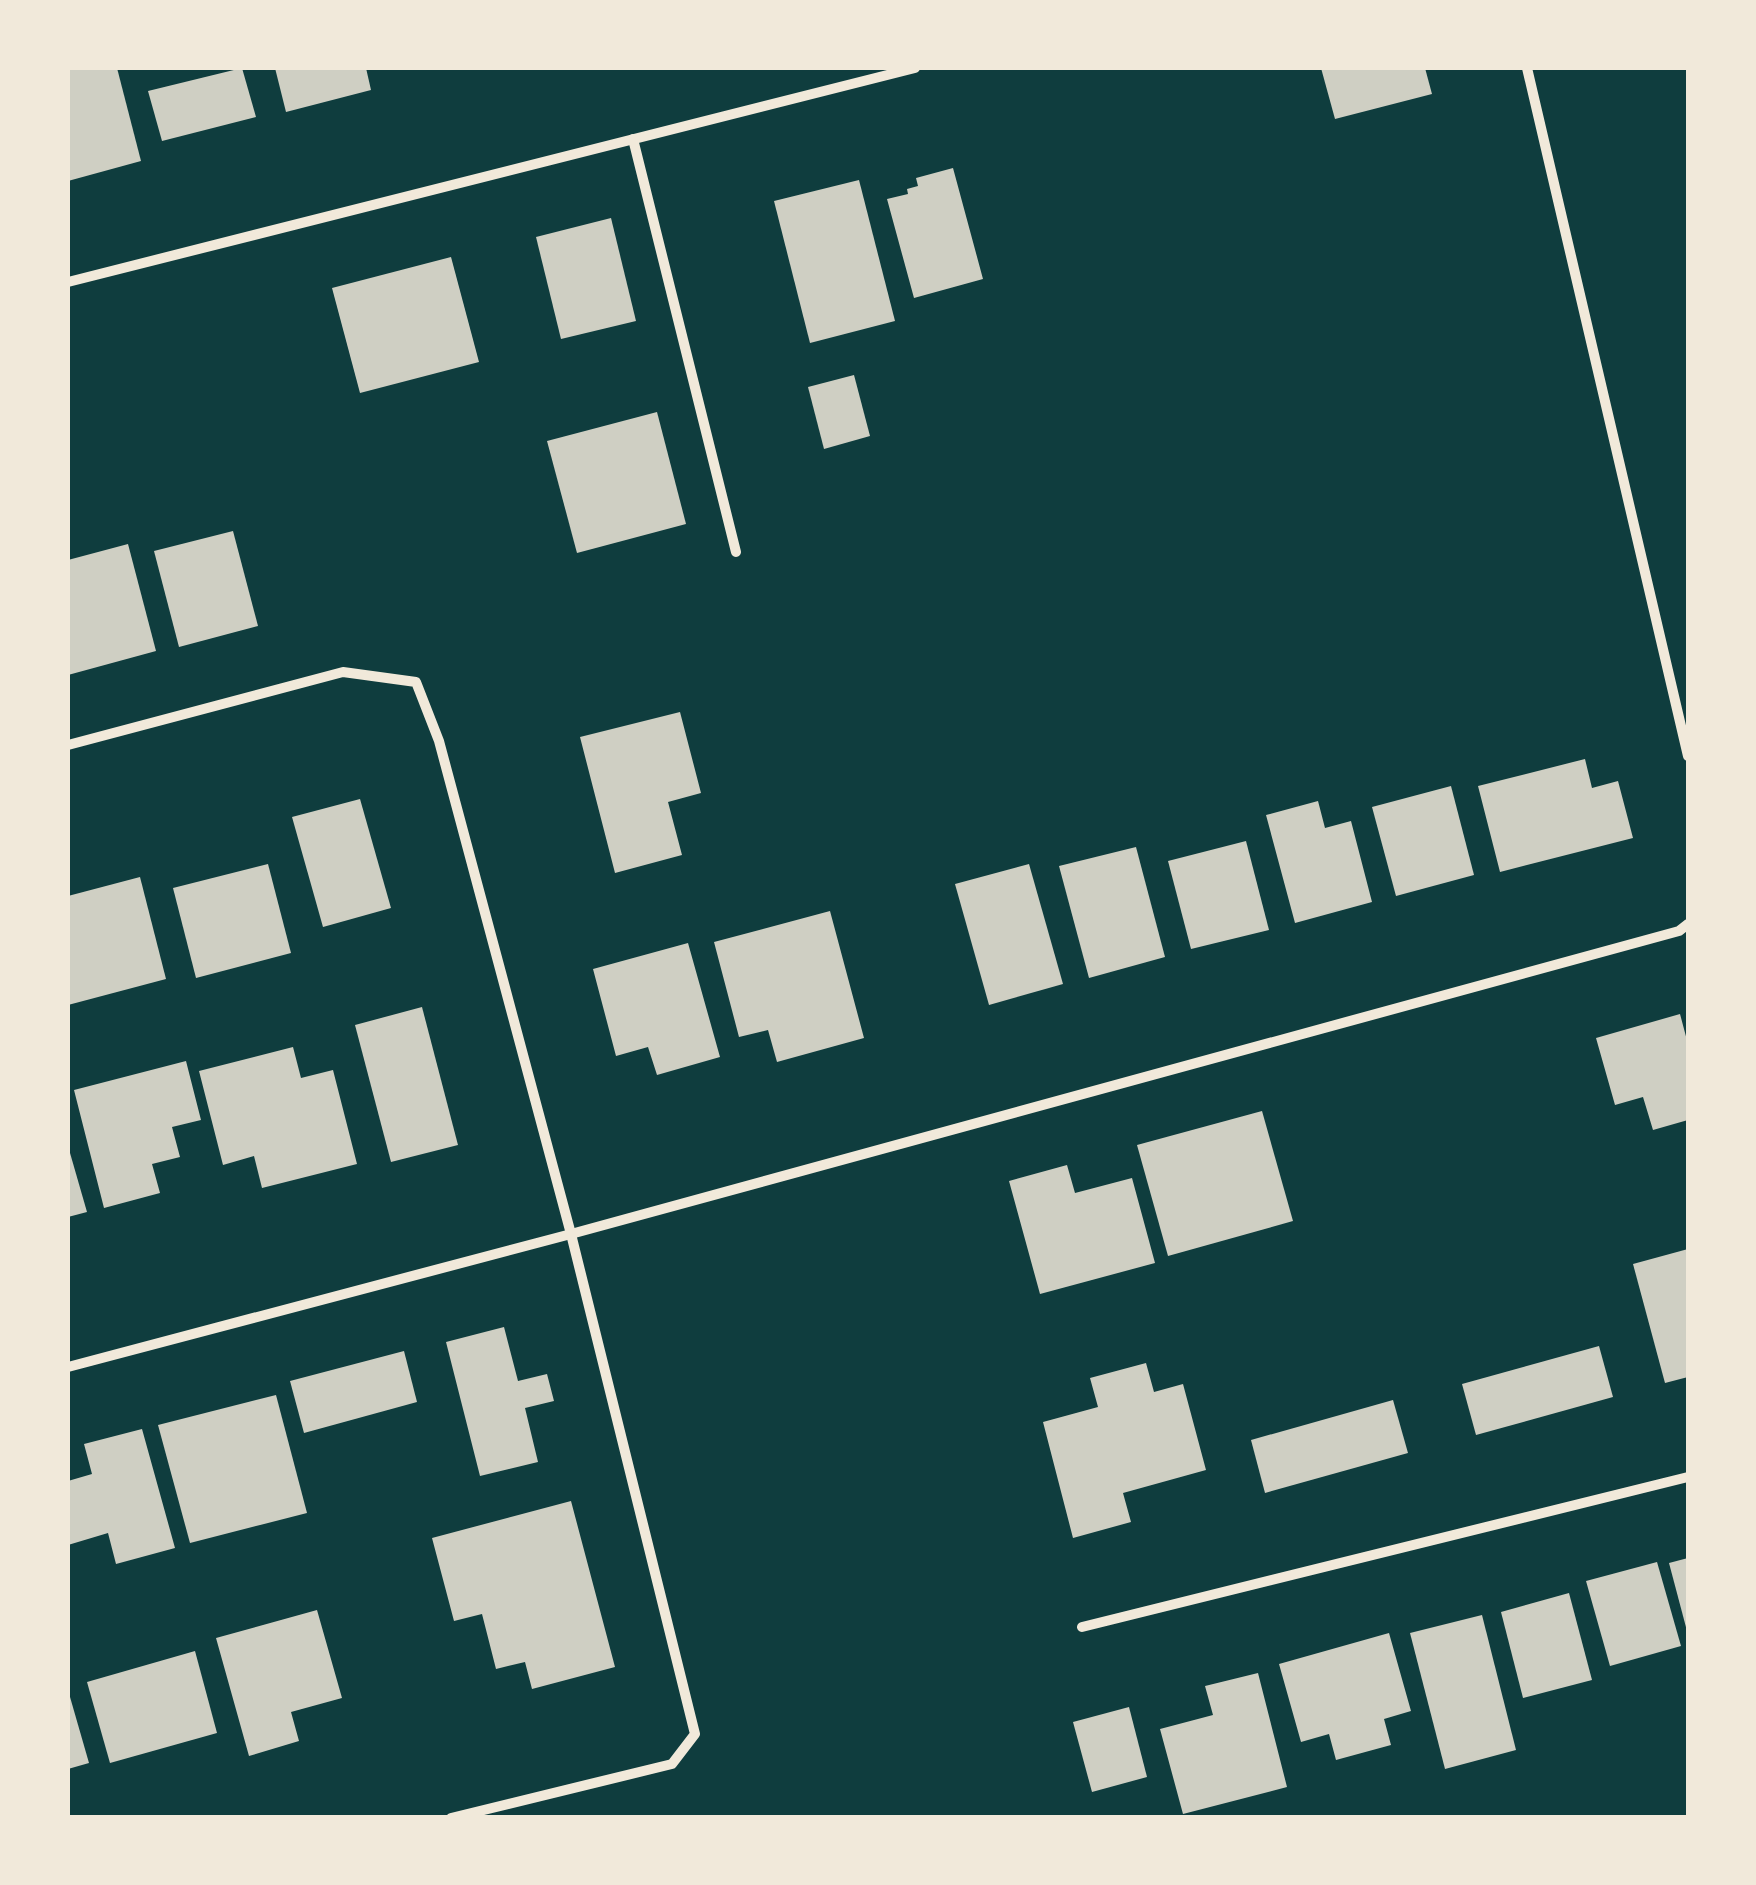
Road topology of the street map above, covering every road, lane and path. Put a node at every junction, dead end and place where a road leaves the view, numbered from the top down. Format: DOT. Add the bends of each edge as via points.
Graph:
graph roads {
  1 [pos="915,68"];
  2 [pos="1527,68"];
  3 [pos="633,139"];
  4 [pos="68,282"];
  5 [pos="736,552"];
  6 [pos="68,744"];
  7 [pos="1688,756"];
  8 [pos="1688,924"];
  9 [pos="571,1234"];
  10 [pos="68,1367"];
  11 [pos="1688,1477"];
  12 [pos="1082,1627"];
  13 [pos="451,1818"];
  1 -- 3 [label="street"];
  2 -- 7 [label="street"];
  3 -- 4 [label="street"];
  3 -- 5 [label="street"];
  6 -- 9 [label="street" via="343,672 416,682 439,741"];
  8 -- 9 [label="street" via="1679,932"];
  9 -- 10 [label="street"];
  9 -- 13 [label="street" via="694,1734 672,1764"];
  11 -- 12 [label="street"];
}
